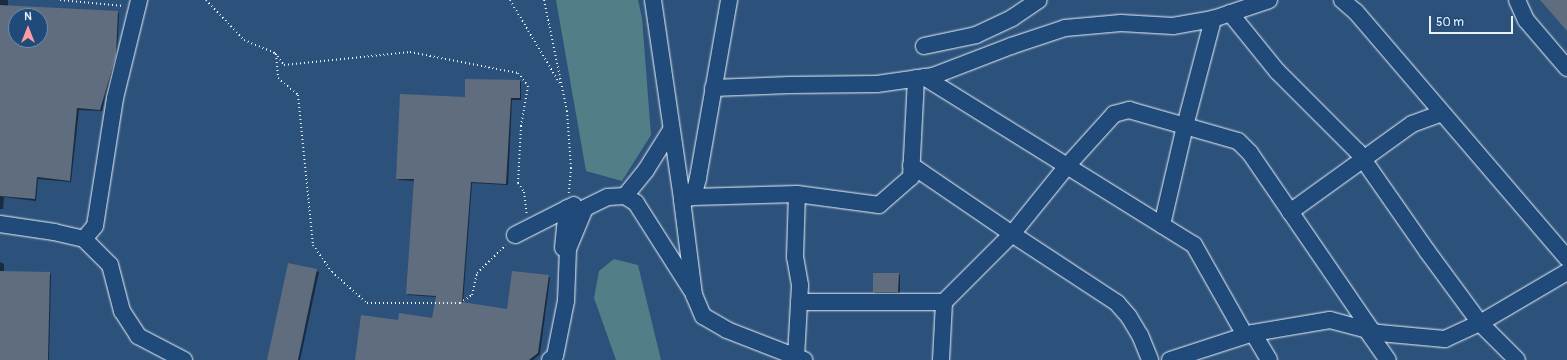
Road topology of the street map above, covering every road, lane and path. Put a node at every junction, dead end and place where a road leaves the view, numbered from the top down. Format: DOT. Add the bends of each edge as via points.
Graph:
graph roads {
  1 [pos="60,0"];
  2 [pos="206,0"];
  3 [pos="510,0"];
  4 [pos="544,0"];
  5 [pos="653,0"];
  6 [pos="729,0"];
  7 [pos="1039,0"];
  8 [pos="1269,0"];
  9 [pos="1342,0"];
  10 [pos="1517,0"];
  11 [pos="138,4"];
  12 [pos="1230,13"];
  13 [pos="1213,19"];
  14 [pos="924,46"];
  15 [pos="275,53"];
  16 [pos="1567,68"];
  17 [pos="920,78"];
  18 [pos="561,87"];
  19 [pos="713,88"];
  20 [pos="1442,113"];
  21 [pos="1185,126"];
  22 [pos="671,130"];
  23 [pos="1364,159"];
  24 [pos="911,165"];
  25 [pos="1067,166"];
  26 [pos="797,194"];
  27 [pos="625,196"];
  28 [pos="688,198"];
  29 [pos="593,204"];
  30 [pos="567,208"];
  31 [pos="1290,212"];
  32 [pos="0,224"];
  33 [pos="1162,225"];
  34 [pos="522,232"];
  35 [pos="1012,234"];
  36 [pos="84,239"];
  37 [pos="1567,258"];
  38 [pos="1567,272"];
  39 [pos="694,295"];
  40 [pos="566,301"];
  41 [pos="799,302"];
  42 [pos="944,302"];
  43 [pos="1480,323"];
  44 [pos="1368,330"];
  45 [pos="1249,334"];
  46 [pos="800,358"];
  47 [pos="184,360"];
  48 [pos="550,360"];
  49 [pos="941,360"];
  50 [pos="1150,360"];
  51 [pos="1170,360"];
  52 [pos="1269,360"];
  53 [pos="1388,360"];
  54 [pos="1517,360"];
  1 -- 11 [label="path"];
  2 -- 15 [label="path" via="244,40"];
  3 -- 18 [label="path"];
  4 -- 18 [label="path"];
  5 -- 22 [label="street"];
  6 -- 19 [label="street"];
  7 -- 14 [label="street" via="1012,18 976,35"];
  8 -- 12 [label="street"];
  9 -- 20 [label="street" via="1356,12"];
  10 -- 16 [label="street" via="1526,20"];
  11 -- 36 [label="street" via="115,98 95,226"];
  12 -- 13 [label="street"];
  12 -- 23 [label="street" via="1277,71"];
  13 -- 17 [label="street" via="1174,26 1121,23 1065,28 933,76"];
  13 -- 21 [label="street"];
  15 -- 34 [label="path" via="284,65 410,52 518,73 528,86 521,126 518,183 524,192"];
  15 -- 34 [label="path" via="278,78 298,95 313,245 332,272 367,304 460,303 472,295 477,273"];
  17 -- 19 [label="street" via="877,84"];
  17 -- 24 [label="street"];
  17 -- 25 [label="street"];
  18 -- 30 [label="path" via="566,111 571,168"];
  19 -- 28 [label="street" via="698,178"];
  20 -- 23 [label="street" via="1412,124"];
  20 -- 37 [label="street"];
  21 -- 25 [label="street" via="1129,110 1114,114"];
  21 -- 31 [label="street" via="1238,141 1250,153"];
  21 -- 33 [label="street"];
  22 -- 27 [label="street" via="646,170"];
  22 -- 28 [label="street"];
  23 -- 31 [label="street"];
  23 -- 43 [label="street"];
  24 -- 26 [label="street" via="911,177 880,205"];
  24 -- 35 [label="street"];
  25 -- 33 [label="street"];
  25 -- 35 [label="street"];
  26 -- 28 [label="street"];
  26 -- 41 [label="street" via="795,257 800,285"];
  27 -- 29 [label="street" via="608,197"];
  27 -- 39 [label="street" via="636,203"];
  28 -- 39 [label="street"];
  29 -- 30 [label="street" via="582,202"];
  29 -- 40 [label="street" via="585,208 568,249"];
  30 -- 34 [label="street"];
  30 -- 40 [label="street" via="561,271"];
  31 -- 44 [label="street"];
  32 -- 36 [label="street"];
  33 -- 45 [label="street" via="1194,245"];
  35 -- 42 [label="street"];
  35 -- 50 [label="street" via="1117,303 1140,335"];
  36 -- 47 [label="street" via="110,265 122,311 138,336"];
  38 -- 43 [label="street"];
  39 -- 46 [label="street" via="703,316 726,330"];
  40 -- 48 [label="street" via="555,356"];
  41 -- 42 [label="street"];
  41 -- 46 [label="street"];
  42 -- 49 [label="street"];
  43 -- 44 [label="street" via="1445,339"];
  43 -- 54 [label="street"];
  44 -- 45 [label="street" via="1330,320"];
  44 -- 53 [label="street"];
  45 -- 51 [label="street"];
  45 -- 52 [label="street"];
}
